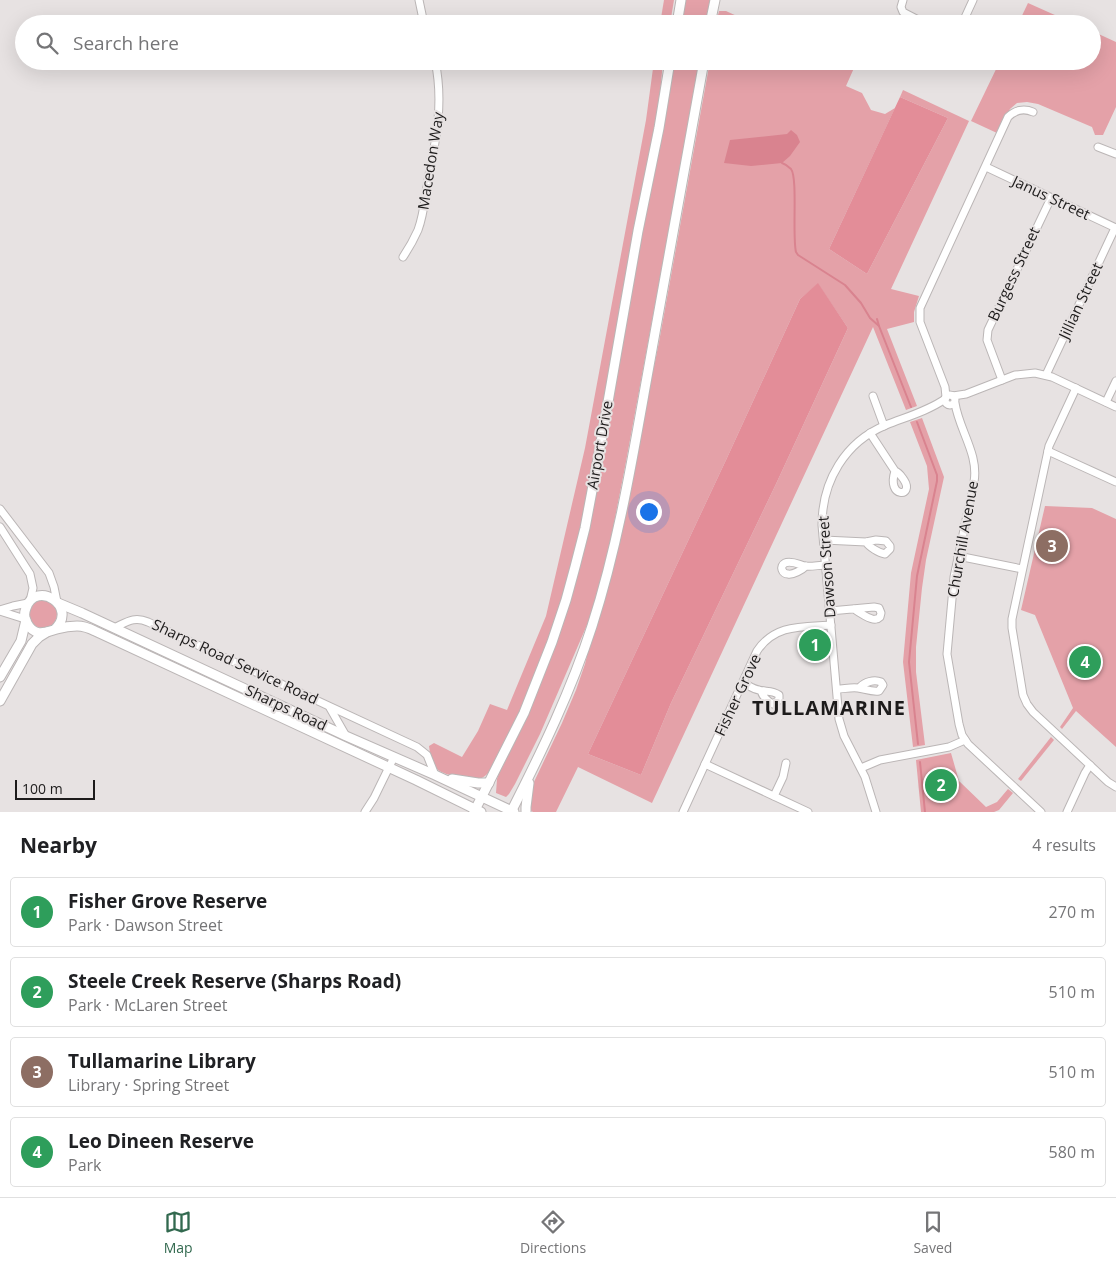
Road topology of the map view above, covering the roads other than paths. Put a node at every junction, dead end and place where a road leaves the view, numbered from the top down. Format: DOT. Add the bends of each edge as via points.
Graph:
graph roads {
  1 [pos="418,0"];
  2 [pos="681,0"];
  3 [pos="715,0"];
  4 [pos="903,0"];
  5 [pos="973,0"];
  6 [pos="422,15"];
  7 [pos="678,15"];
  8 [pos="712,15"];
  9 [pos="909,15"];
  10 [pos="966,15"];
  11 [pos="436,70"];
  12 [pos="669,70"];
  13 [pos="702,70"];
  14 [pos="1033,112"];
  15 [pos="1098,146"];
  16 [pos="1116,154"];
  17 [pos="986,167"];
  18 [pos="1050,198"];
  19 [pos="1116,228"];
  20 [pos="403,257"];
  21 [pos="1046,375"];
  22 [pos="1002,380"];
  23 [pos="1116,381"];
  24 [pos="1076,388"];
  25 [pos="873,396"];
  26 [pos="950,400"];
  27 [pos="1106,402"];
  28 [pos="1116,407"];
  29 [pos="884,426"];
  30 [pos="870,433"];
  31 [pos="1048,451"];
  32 [pos="895,471"];
  33 [pos="1116,482"];
  34 [pos="0,509"];
  35 [pos="0,527"];
  36 [pos="824,540"];
  37 [pos="866,542"];
  38 [pos="958,556"];
  39 [pos="826,565"];
  40 [pos="806,566"];
  41 [pos="1022,570"];
  42 [pos="29,602"];
  43 [pos="58,602"];
  44 [pos="854,609"];
  45 [pos="0,611"];
  46 [pos="830,611"];
  47 [pos="26,620"];
  48 [pos="831,625"];
  49 [pos="114,628"];
  50 [pos="51,631"];
  51 [pos="0,677"];
  52 [pos="743,683"];
  53 [pos="860,687"];
  54 [pos="837,689"];
  55 [pos="761,691"];
  56 [pos="0,701"];
  57 [pos="328,706"];
  58 [pos="346,736"];
  59 [pos="965,740"];
  60 [pos="394,757"];
  61 [pos="786,763"];
  62 [pos="705,764"];
  63 [pos="1090,765"];
  64 [pos="388,767"];
  65 [pos="861,768"];
  66 [pos="531,773"];
  67 [pos="438,776"];
  68 [pos="489,783"];
  69 [pos="1116,787"];
  70 [pos="482,796"];
  71 [pos="774,796"];
  72 [pos="374,798"];
  73 [pos="461,807"];
  74 [pos="476,811"];
  75 [pos="365,812"];
  76 [pos="370,812"];
  77 [pos="512,812"];
  78 [pos="526,812"];
  79 [pos="682,812"];
  80 [pos="808,812"];
  81 [pos="876,812"];
  82 [pos="1041,812"];
  83 [pos="1066,812"];
  1 -- 6 [label="street"];
  2 -- 7 [label="main road"];
  3 -- 8 [label="main road"];
  4 -- 9 [label="street" via="901,7"];
  5 -- 10 [label="street"];
  11 -- 20 [label="street, Macedon Way" via="440,101 435,148 421,221"];
  12 -- 68 [label="main road, Airport Drive" via="597,468 576,567 524,713"];
  13 -- 66 [label="main road" via="626,492 607,578 586,646 560,713"];
  14 -- 17 [label="street, Churchill Avenue" via="1018,110 1008,116"];
  15 -- 16 [label="street"];
  17 -- 18 [label="street, Janus Street"];
  17 -- 26 [label="street, Churchill Avenue" via="920,311 921,326"];
  18 -- 19 [label="street, Janus Street"];
  18 -- 22 [label="street, Burgess Street" via="988,330 987,340"];
  19 -- 21 [label="street, Jillian Street"];
  21 -- 22 [label="street, Dawson Street" via="1028,373"];
  21 -- 24 [label="street, Dawson Street"];
  22 -- 26 [label="street, Dawson Street"];
  23 -- 27 [label="street"];
  24 -- 27 [label="street, Dawson Street"];
  24 -- 31 [label="street"];
  25 -- 29 [label="street"];
  26 -- 29 [label="street, Dawson Street"];
  26 -- 38 [label="street, Churchill Avenue" via="976,470"];
  27 -- 28 [label="street, Dawson Street"];
  29 -- 30 [label="street, Dawson Street"];
  30 -- 32 [label="street"];
  30 -- 36 [label="street, Dawson Street" via="845,456 829,482 823,506"];
  31 -- 33 [label="street"];
  31 -- 41 [label="street"];
  34 -- 43 [label="street" via="49,573"];
  35 -- 42 [label="street" via="31,578 33,588"];
  36 -- 37 [label="street"];
  36 -- 39 [label="street, Dawson Street"];
  38 -- 41 [label="street"];
  38 -- 59 [label="street, Churchill Avenue" via="947,654 959,724"];
  39 -- 40 [label="street"];
  39 -- 46 [label="street, Dawson Street"];
  41 -- 63 [label="street" via="1011,624 1025,700 1033,712"];
  42 -- 43 [label="main road" via="43,596"];
  42 -- 45 [label="street"];
  42 -- 47 [label="main road"];
  43 -- 49 [label="main road, Sharps Road"];
  43 -- 50 [label="main road" via="62,617"];
  44 -- 46 [label="street"];
  45 -- 47 [label="street"];
  46 -- 48 [label="street, Dawson Street"];
  47 -- 50 [label="main road" via="34,630"];
  47 -- 51 [label="main road" via="21,640"];
  48 -- 52 [label="street, Fisher Grove" via="789,629 775,634 757,651"];
  48 -- 54 [label="street, Dawson Street"];
  49 -- 57 [label="street, Sharps Road Service Road" via="132,619 142,619"];
  49 -- 58 [label="main road, Sharps Road"];
  50 -- 56 [label="main road" via="29,648"];
  50 -- 64 [label="main road, Sharps Road" via="76,626 95,630"];
  52 -- 55 [label="street"];
  52 -- 62 [label="street, Fisher Grove"];
  53 -- 54 [label="street"];
  54 -- 65 [label="street, Dawson Street" via="841,728"];
  57 -- 58 [label="street, Sharps Road Service Road"];
  57 -- 67 [label="street, Sharps Road Service Road" via="417,747 427,755"];
  58 -- 60 [label="main road, Sharps Road"];
  59 -- 65 [label="street" via="950,747 880,760"];
  59 -- 82 [label="street, Churchill Avenue"];
  60 -- 64 [label="street"];
  60 -- 67 [label="main road, Sharps Road"];
  61 -- 71 [label="street"];
  62 -- 71 [label="street"];
  62 -- 79 [label="street, Fisher Grove"];
  63 -- 69 [label="street"];
  63 -- 83 [label="street"];
  64 -- 72 [label="street"];
  64 -- 73 [label="main road, Sharps Road"];
  65 -- 81 [label="street, Dawson Street"];
  66 -- 77 [label="main road"];
  66 -- 78 [label="main road"];
  67 -- 68 [label="main road"];
  67 -- 70 [label="main road, Sharps Road"];
  68 -- 70 [label="main road, Airport Drive"];
  70 -- 74 [label="main road, Airport Drive"];
  70 -- 77 [label="main road, Sharps Road"];
  71 -- 80 [label="street"];
  72 -- 75 [label="street"];
  72 -- 76 [label="street"];
  73 -- 74 [label="main road, Sharps Road"];
}
